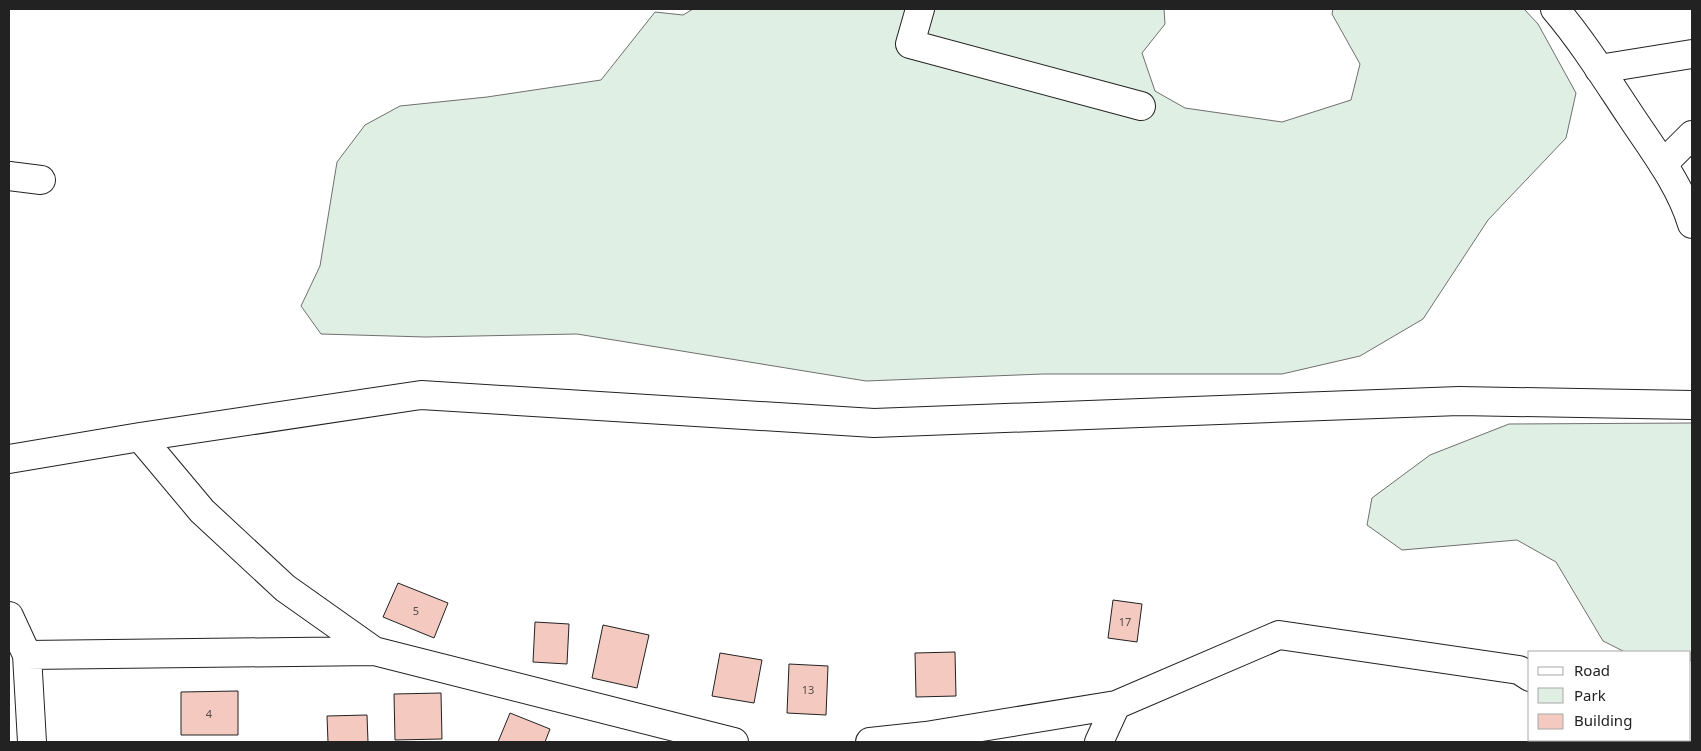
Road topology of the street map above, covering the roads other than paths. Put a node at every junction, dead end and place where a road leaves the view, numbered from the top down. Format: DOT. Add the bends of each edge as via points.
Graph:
graph roads {
  1 [pos="920,9"];
  2 [pos="1555,9"];
  3 [pos="1692,54"];
  4 [pos="1599,69"];
  5 [pos="1141,106"];
  6 [pos="1692,135"];
  7 [pos="1663,164"];
  8 [pos="9,176"];
  9 [pos="41,180"];
  10 [pos="1692,224"];
  11 [pos="1692,405"];
  12 [pos="140,437"];
  13 [pos="9,459"];
  14 [pos="9,616"];
  15 [pos="374,651"];
  16 [pos="28,655"];
  17 [pos="1528,677"];
  18 [pos="1116,705"];
  19 [pos="32,742"];
  20 [pos="734,742"];
  21 [pos="870,742"];
  22 [pos="1099,742"];
  1 -- 5 [label="street" via="910,44"];
  2 -- 4 [label="street"];
  3 -- 4 [label="street"];
  4 -- 7 [label="street"];
  6 -- 7 [label="street"];
  7 -- 10 [label="street"];
  8 -- 9 [label="street"];
  11 -- 12 [label="street" via="1459,401 874,423 421,395"];
  12 -- 13 [label="street"];
  12 -- 15 [label="street" via="202,511 285,588"];
  14 -- 16 [label="street"];
  15 -- 16 [label="street"];
  15 -- 20 [label="street"];
  16 -- 19 [label="street"];
  17 -- 18 [label="street" via="1519,670 1279,635"];
  18 -- 21 [label="street"];
  18 -- 22 [label="street"];
}
